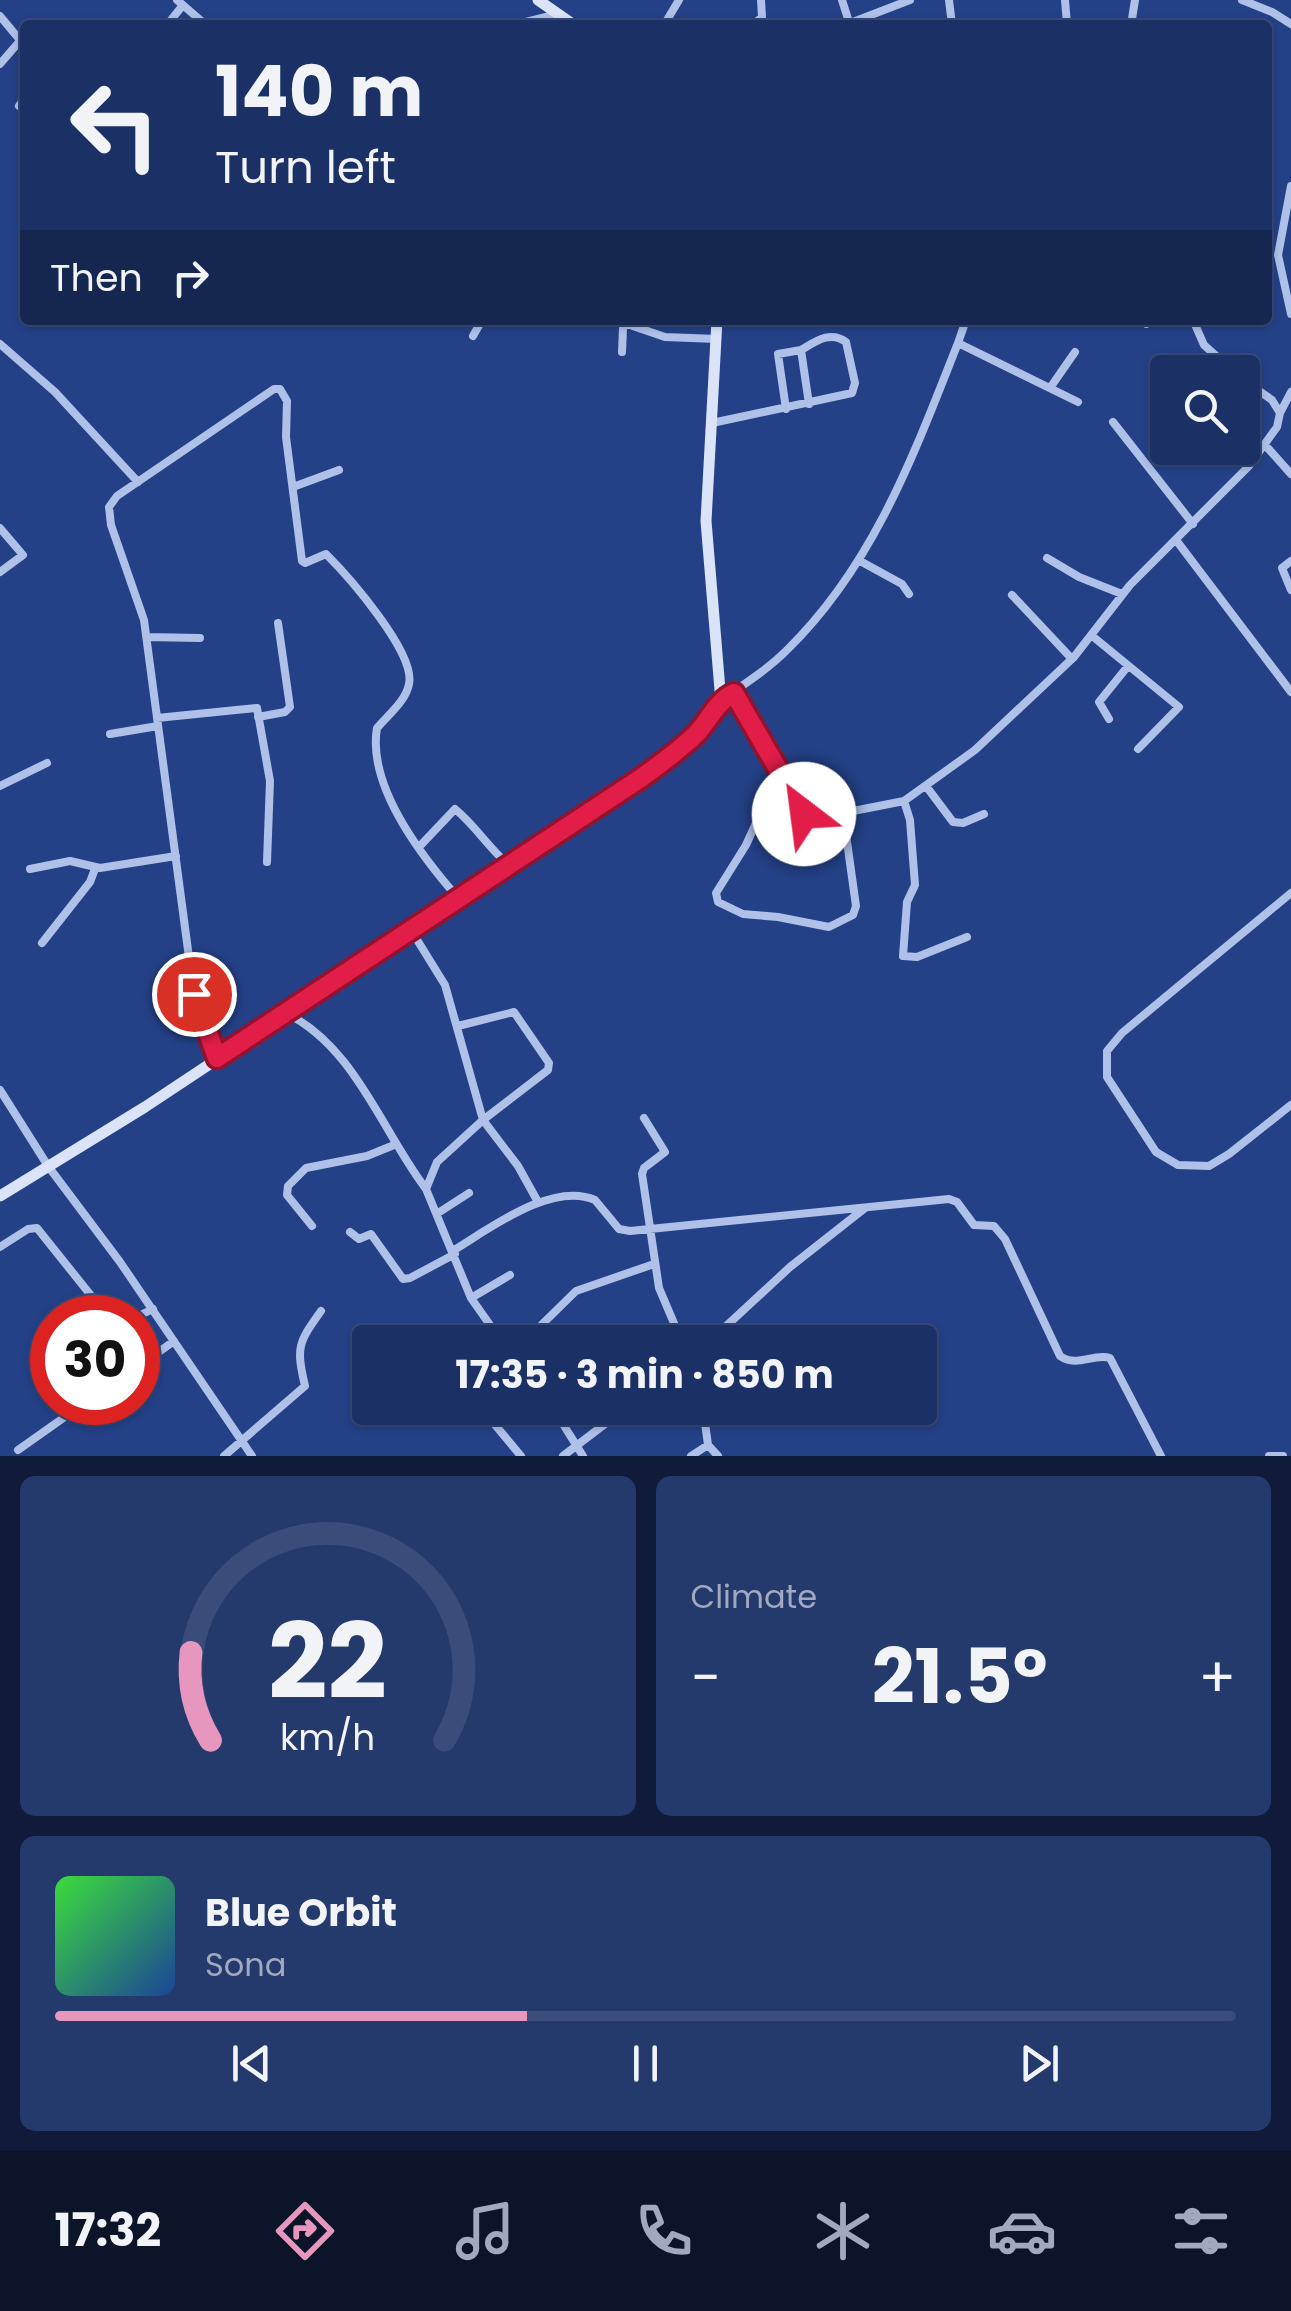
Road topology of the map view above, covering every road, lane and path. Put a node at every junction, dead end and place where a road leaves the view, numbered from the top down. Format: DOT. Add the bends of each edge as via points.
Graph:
graph roads {
  1 [pos="538,0"];
  2 [pos="910,0"];
  3 [pos="1242,0"];
  4 [pos="180,3"];
  5 [pos="558,14"];
  6 [pos="0,16"];
  7 [pos="200,20"];
  8 [pos="534,20"];
  9 [pos="567,20"];
  10 [pos="858,20"];
  11 [pos="1291,24"];
  12 [pos="20,41"];
  13 [pos="20,46"];
  14 [pos="0,64"];
  15 [pos="1291,186"];
  16 [pos="1291,252"];
  17 [pos="1278,255"];
  18 [pos="1288,291"];
  19 [pos="1291,314"];
  20 [pos="479,325"];
  21 [pos="626,325"];
  22 [pos="630,325"];
  23 [pos="717,325"];
  24 [pos="964,325"];
  25 [pos="1195,325"];
  26 [pos="473,336"];
  27 [pos="717,339"];
  28 [pos="958,343"];
  29 [pos="0,344"];
  30 [pos="801,350"];
  31 [pos="622,352"];
  32 [pos="1075,352"];
  33 [pos="1212,355"];
  34 [pos="1050,388"];
  35 [pos="1260,391"];
  36 [pos="1291,392"];
  37 [pos="1078,402"];
  38 [pos="809,404"];
  39 [pos="786,409"];
  40 [pos="1280,413"];
  41 [pos="1113,422"];
  42 [pos="712,424"];
  43 [pos="1265,445"];
  44 [pos="340,470"];
  45 [pos="1291,474"];
  46 [pos="138,482"];
  47 [pos="293,487"];
  48 [pos="1192,524"];
  49 [pos="0,528"];
  50 [pos="1176,540"];
  51 [pos="1047,558"];
  52 [pos="860,561"];
  53 [pos="1291,561"];
  54 [pos="0,572"];
  55 [pos="1291,590"];
  56 [pos="910,594"];
  57 [pos="1122,594"];
  58 [pos="1012,595"];
  59 [pos="278,622"];
  60 [pos="1091,635"];
  61 [pos="146,637"];
  62 [pos="200,638"];
  63 [pos="1072,659"];
  64 [pos="1128,666"];
  65 [pos="1291,692"];
  66 [pos="734,693"];
  67 [pos="720,702"];
  68 [pos="258,716"];
  69 [pos="1109,719"];
  70 [pos="158,722"];
  71 [pos="110,734"];
  72 [pos="1138,750"];
  73 [pos="47,763"];
  74 [pos="0,786"];
  75 [pos="926,786"];
  76 [pos="794,796"];
  77 [pos="904,801"];
  78 [pos="843,814"];
  79 [pos="984,814"];
  80 [pos="420,847"];
  81 [pos="176,856"];
  82 [pos="267,862"];
  83 [pos="510,866"];
  84 [pos="95,868"];
  85 [pos="30,869"];
  86 [pos="1291,893"];
  87 [pos="459,898"];
  88 [pos="411,930"];
  89 [pos="967,937"];
  90 [pos="42,943"];
  91 [pos="284,1012"];
  92 [pos="458,1026"];
  93 [pos="217,1058"];
  94 [pos="0,1090"];
  95 [pos="1291,1105"];
  96 [pos="10,1107"];
  97 [pos="0,1113"];
  98 [pos="644,1118"];
  99 [pos="484,1120"];
  100 [pos="394,1145"];
  101 [pos="48,1166"];
  102 [pos="426,1188"];
  103 [pos="469,1193"];
  104 [pos="0,1196"];
  105 [pos="538,1202"];
  106 [pos="865,1208"];
  107 [pos="438,1212"];
  108 [pos="312,1226"];
  109 [pos="649,1228"];
  110 [pos="350,1232"];
  111 [pos="0,1247"];
  112 [pos="454,1252"];
  113 [pos="654,1264"];
  114 [pos="510,1275"];
  115 [pos="91,1295"];
  116 [pos="143,1295"];
  117 [pos="471,1298"];
  118 [pos="322,1311"];
  119 [pos="160,1319"];
  120 [pos="488,1325"];
  121 [pos="541,1325"];
  122 [pos="672,1325"];
  123 [pos="727,1325"];
  124 [pos="174,1341"];
  125 [pos="160,1351"];
  126 [pos="53,1425"];
  127 [pos="495,1425"];
  128 [pos="564,1425"];
  129 [pos="603,1425"];
  130 [pos="705,1425"];
  131 [pos="243,1442"];
  132 [pos="577,1445"];
  133 [pos="708,1445"];
  134 [pos="18,1450"];
  135 [pos="1285,1455"];
  136 [pos="224,1456"];
  137 [pos="252,1456"];
  138 [pos="521,1456"];
  139 [pos="562,1456"];
  140 [pos="583,1456"];
  141 [pos="691,1456"];
  142 [pos="718,1456"];
  143 [pos="1161,1456"];
  144 [pos="1270,1456"];
  1 -- 5 [label="street"];
  2 -- 10 [label="street"];
  3 -- 11 [label="street"];
  4 -- 7 [label="street"];
  5 -- 8 [label="street"];
  5 -- 9 [label="street"];
  6 -- 12 [label="street"];
  13 -- 14 [label="street"];
  15 -- 17 [label="street"];
  16 -- 17 [label="street"];
  17 -- 18 [label="street"];
  18 -- 19 [label="street"];
  20 -- 26 [label="street"];
  21 -- 31 [label="street"];
  22 -- 27 [label="street" via="672,338"];
  23 -- 27 [label="street"];
  24 -- 28 [label="street"];
  25 -- 33 [label="street"];
  27 -- 42 [label="street"];
  28 -- 34 [label="street"];
  28 -- 52 [label="street" via="919,442"];
  29 -- 46 [label="street"];
  30 -- 38 [label="street"];
  30 -- 38 [label="street" via="826,337 842,338 856,384 852,393"];
  30 -- 39 [label="street" via="778,354"];
  32 -- 34 [label="street"];
  34 -- 37 [label="street"];
  35 -- 40 [label="street"];
  36 -- 40 [label="street"];
  38 -- 39 [label="street"];
  39 -- 42 [label="street"];
  40 -- 43 [label="street"];
  41 -- 48 [label="street"];
  42 -- 67 [label="street" via="706,521"];
  43 -- 45 [label="street"];
  43 -- 48 [label="street"];
  44 -- 47 [label="street"];
  46 -- 47 [label="street" via="277,388 286,401"];
  46 -- 61 [label="street" via="112,500 108,515"];
  47 -- 80 [label="street" via="302,563 326,554 408,666 405,696 375,736 391,800"];
  48 -- 50 [label="street"];
  49 -- 54 [label="street" via="22,556"];
  50 -- 57 [label="street"];
  50 -- 65 [label="street"];
  51 -- 57 [label="street"];
  52 -- 56 [label="street"];
  52 -- 66 [label="street" via="786,652"];
  53 -- 55 [label="street" via="1282,573"];
  57 -- 60 [label="street"];
  58 -- 63 [label="street"];
  59 -- 68 [label="street" via="290,707"];
  60 -- 63 [label="street"];
  60 -- 64 [label="street"];
  61 -- 62 [label="street"];
  61 -- 70 [label="street"];
  63 -- 75 [label="street" via="976,750"];
  64 -- 69 [label="street" via="1099,702"];
  64 -- 72 [label="street" via="1179,706"];
  66 -- 67 [label="street"];
  66 -- 76 [label="street"];
  67 -- 83 [label="street" via="680,749"];
  68 -- 70 [label="street" via="253,706"];
  68 -- 82 [label="street" via="270,780"];
  70 -- 71 [label="street"];
  70 -- 81 [label="street"];
  73 -- 74 [label="street"];
  75 -- 77 [label="street"];
  75 -- 79 [label="street" via="953,822"];
  76 -- 78 [label="street" via="811,816"];
  76 -- 78 [label="street" via="762,810 716,893 718,902 743,914 830,927 854,915"];
  77 -- 78 [label="street"];
  77 -- 89 [label="street" via="916,886 907,902 903,956"];
  80 -- 83 [label="street" via="455,809"];
  80 -- 87 [label="street"];
  81 -- 84 [label="street"];
  81 -- 93 [label="street" via="194,994"];
  83 -- 87 [label="street"];
  84 -- 85 [label="street" via="70,860"];
  84 -- 90 [label="street"];
  86 -- 95 [label="street" via="1122,1033 1108,1051 1107,1077 1156,1152 1178,1165 1209,1166"];
  87 -- 88 [label="street"];
  88 -- 91 [label="street"];
  88 -- 92 [label="street" via="444,984"];
  91 -- 93 [label="street"];
  91 -- 100 [label="street" via="328,1044 378,1109"];
  92 -- 99 [label="street"];
  92 -- 99 [label="street" via="514,1012 550,1063"];
  93 -- 101 [label="street"];
  94 -- 96 [label="street"];
  96 -- 97 [label="street"];
  96 -- 101 [label="street"];
  98 -- 109 [label="street" via="665,1152 642,1170"];
  99 -- 102 [label="street" via="436,1162"];
  99 -- 105 [label="street"];
  100 -- 102 [label="street"];
  100 -- 108 [label="street" via="306,1168 293,1180 287,1195"];
  101 -- 104 [label="street"];
  101 -- 116 [label="street"];
  102 -- 107 [label="street"];
  103 -- 107 [label="street"];
  105 -- 109 [label="street" via="588,1197 619,1229"];
  105 -- 112 [label="street"];
  106 -- 109 [label="street"];
  106 -- 123 [label="street"];
  106 -- 143 [label="street" via="950,1199 974,1225 994,1226 1060,1356 1072,1362 1110,1358"];
  107 -- 112 [label="street"];
  109 -- 113 [label="street"];
  110 -- 112 [label="street" via="359,1240 370,1234 403,1279"];
  111 -- 115 [label="street" via="37,1228"];
  112 -- 117 [label="street"];
  113 -- 121 [label="street" via="576,1291"];
  113 -- 122 [label="street"];
  114 -- 117 [label="street"];
  117 -- 120 [label="street"];
  118 -- 131 [label="street" via="298,1349 305,1386"];
  119 -- 124 [label="street"];
  124 -- 125 [label="street"];
  124 -- 131 [label="street"];
  126 -- 134 [label="street"];
  127 -- 138 [label="street"];
  128 -- 132 [label="street"];
  129 -- 132 [label="street"];
  130 -- 133 [label="street"];
  131 -- 136 [label="street"];
  131 -- 137 [label="street"];
  132 -- 139 [label="street"];
  132 -- 140 [label="street"];
  133 -- 141 [label="street"];
  133 -- 142 [label="street"];
  135 -- 144 [label="street"];
}
